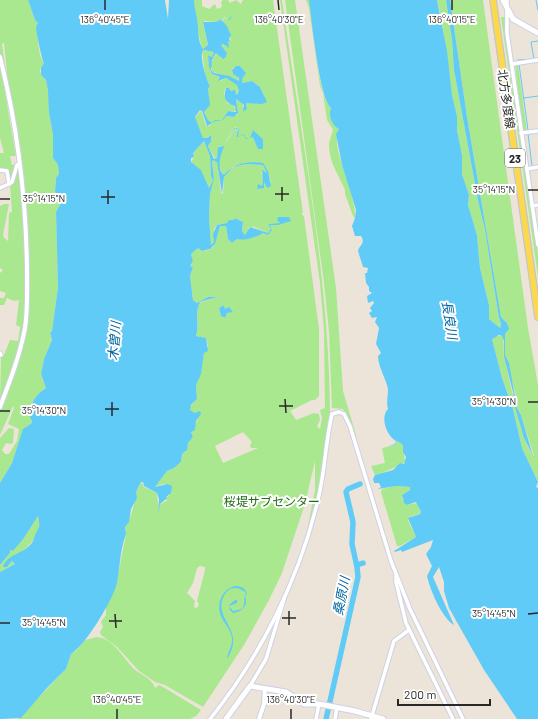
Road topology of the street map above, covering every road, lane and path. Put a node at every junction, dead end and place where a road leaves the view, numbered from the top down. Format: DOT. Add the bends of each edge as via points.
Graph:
graph roads {
  1 [pos="493,0"];
  2 [pos="503,0"];
  3 [pos="507,0"];
  4 [pos="508,10"];
  5 [pos="538,33"];
  6 [pos="0,57"];
  7 [pos="538,60"];
  8 [pos="512,64"];
  9 [pos="538,131"];
  10 [pos="521,133"];
  11 [pos="19,164"];
  12 [pos="538,167"];
  13 [pos="527,169"];
  14 [pos="0,170"];
  15 [pos="9,184"];
  16 [pos="0,188"];
  17 [pos="538,205"];
  18 [pos="532,206"];
  19 [pos="537,229"];
  20 [pos="538,245"];
  21 [pos="538,316"];
  22 [pos="0,406"];
  23 [pos="396,574"];
  24 [pos="285,594"];
  25 [pos="409,630"];
  26 [pos="250,686"];
  27 [pos="264,688"];
  28 [pos="320,705"];
  29 [pos="336,707"];
  30 [pos="372,717"];
  31 [pos="210,719"];
  32 [pos="226,719"];
  33 [pos="260,719"];
  34 [pos="316,719"];
  35 [pos="335,719"];
  36 [pos="382,719"];
  37 [pos="453,719"];
  38 [pos="463,719"];
  1 -- 21 [label="main road, 北方多度線 / 23"];
  2 -- 4 [label="main road"];
  3 -- 4 [label="street"];
  4 -- 5 [label="main road" via="513,19"];
  4 -- 8 [label="street" via="506,14"];
  6 -- 11 [label="street"];
  7 -- 8 [label="street"];
  8 -- 10 [label="street"];
  9 -- 10 [label="street"];
  10 -- 13 [label="street"];
  11 -- 15 [label="street"];
  11 -- 22 [label="street" via="26,242 26,316 22,344"];
  12 -- 13 [label="street"];
  13 -- 18 [label="street"];
  14 -- 15 [label="street" via="7,171"];
  15 -- 16 [label="street"];
  17 -- 18 [label="street"];
  18 -- 19 [label="street"];
  19 -- 20 [label="street"];
  23 -- 24 [label="street" via="346,417 337,412 332,414 331,418 312,525"];
  23 -- 25 [label="street" via="403,614"];
  23 -- 38 [label="street"];
  24 -- 26 [label="street" via="266,660"];
  24 -- 31 [label="street" via="250,660"];
  25 -- 30 [label="street" via="394,641"];
  25 -- 37 [label="street"];
  26 -- 27 [label="main road"];
  26 -- 32 [label="main road"];
  27 -- 28 [label="main road" via="286,692 304,704"];
  27 -- 33 [label="street" via="264,704"];
  28 -- 29 [label="main road"];
  28 -- 34 [label="street"];
  29 -- 30 [label="main road"];
  29 -- 35 [label="street"];
  30 -- 36 [label="main road"];
}
